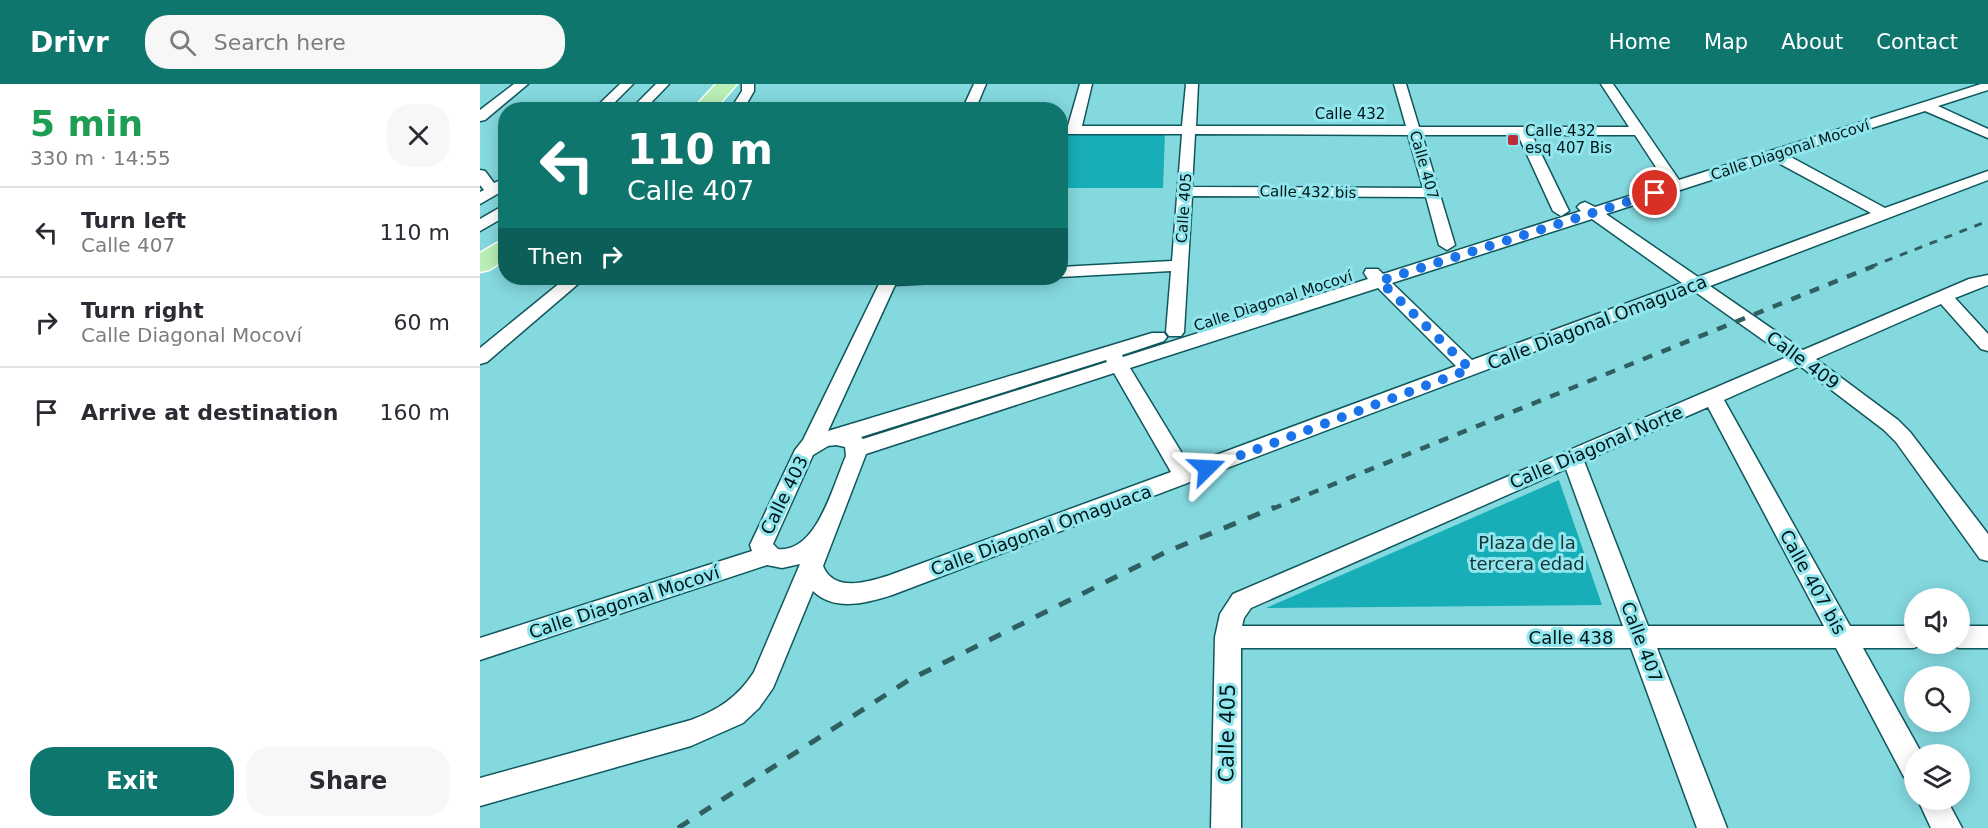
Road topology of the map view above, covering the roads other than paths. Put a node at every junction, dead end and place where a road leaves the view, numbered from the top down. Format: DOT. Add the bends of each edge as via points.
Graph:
graph roads {
  1 [pos="522,84"];
  2 [pos="627,84"];
  3 [pos="663,84"];
  4 [pos="727,84"];
  5 [pos="748,84"];
  6 [pos="980,84"];
  7 [pos="1086,84"];
  8 [pos="1192,84"];
  9 [pos="1400,84"];
  10 [pos="1607,84"];
  11 [pos="1988,86"];
  12 [pos="499,102"];
  13 [pos="607,102"];
  14 [pos="644,102"];
  15 [pos="710,102"];
  16 [pos="741,102"];
  17 [pos="972,102"];
  18 [pos="498,103"];
  19 [pos="1926,106"];
  20 [pos="480,117"];
  21 [pos="1068,128"];
  22 [pos="1068,130"];
  23 [pos="1189,130"];
  24 [pos="1414,131"];
  25 [pos="1523,131"];
  26 [pos="1639,131"];
  27 [pos="1988,134"];
  28 [pos="1775,155"];
  29 [pos="1988,175"];
  30 [pos="481,177"];
  31 [pos="1673,182"];
  32 [pos="1185,190"];
  33 [pos="1432,193"];
  34 [pos="486,195"];
  35 [pos="1587,209"];
  36 [pos="1561,211"];
  37 [pos="498,214"];
  38 [pos="1884,214"];
  39 [pos="480,226"];
  40 [pos="1447,245"];
  41 [pos="498,253"];
  42 [pos="480,264"];
  43 [pos="1180,266"];
  44 [pos="1068,272"];
  45 [pos="1374,276"];
  46 [pos="1988,280"];
  47 [pos="567,285"];
  48 [pos="886,285"];
  49 [pos="1696,285"];
  50 [pos="1944,297"];
  51 [pos="1175,332"];
  52 [pos="488,345"];
  53 [pos="1988,345"];
  54 [pos="480,358"];
  55 [pos="1115,358"];
  56 [pos="1802,358"];
  57 [pos="1470,369"];
  58 [pos="1712,397"];
  59 [pos="835,438"];
  60 [pos="812,444"];
  61 [pos="857,449"];
  62 [pos="1572,457"];
  63 [pos="1185,476"];
  64 [pos="823,536"];
  65 [pos="1988,552"];
  66 [pos="769,555"];
  67 [pos="811,566"];
  68 [pos="1228,637"];
  69 [pos="1640,637"];
  70 [pos="1844,637"];
  71 [pos="1904,637"];
  72 [pos="1970,637"];
  73 [pos="1988,637"];
  74 [pos="480,649"];
  75 [pos="1904,748"];
  76 [pos="480,792"];
  77 [pos="1937,810"];
  78 [pos="1226,828"];
  79 [pos="1712,828"];
  80 [pos="1947,828"];
  1 -- 12 [label="street"];
  2 -- 13 [label="street"];
  3 -- 14 [label="street"];
  4 -- 15 [label="main road"];
  5 -- 16 [label="street"];
  6 -- 17 [label="street"];
  7 -- 21 [label="street"];
  8 -- 23 [label="street, Calle 405"];
  9 -- 24 [label="street, Calle 407"];
  10 -- 26 [label="street"];
  11 -- 19 [label="street, Calle Diagonal Mocoví"];
  18 -- 20 [label="street"];
  19 -- 27 [label="street"];
  19 -- 28 [label="street, Calle Diagonal Mocoví"];
  22 -- 23 [label="street, Calle 432"];
  23 -- 24 [label="street, Calle 432"];
  23 -- 32 [label="street, Calle 405"];
  24 -- 25 [label="street, Calle 432"];
  24 -- 33 [label="street, Calle 407"];
  25 -- 26 [label="street, Calle 432"];
  25 -- 36 [label="street"];
  26 -- 31 [label="street"];
  28 -- 31 [label="street, Calle Diagonal Mocoví" via="1700,179"];
  28 -- 38 [label="street"];
  29 -- 38 [label="street, Calle Diagonal Omaguaca"];
  30 -- 34 [label="street"];
  31 -- 35 [label="street, Calle Diagonal Mocoví"];
  32 -- 33 [label="street, Calle 432 bis"];
  32 -- 43 [label="street, Calle 405"];
  33 -- 40 [label="street, Calle 407"];
  35 -- 36 [label="street, Calle Diagonal Mocoví"];
  35 -- 45 [label="street, Calle Diagonal Mocoví"];
  35 -- 49 [label="street, Calle 409"];
  36 -- 40 [label="street, Calle Diagonal Mocoví"];
  37 -- 39 [label="street"];
  38 -- 49 [label="street, Calle Diagonal Omaguaca"];
  40 -- 45 [label="street, Calle Diagonal Mocoví"];
  41 -- 42 [label="main road"];
  43 -- 44 [label="street"];
  43 -- 51 [label="street, Calle 405"];
  45 -- 51 [label="street, Calle Diagonal Mocoví"];
  45 -- 55 [label="street, Calle Diagonal Mocoví"];
  45 -- 57 [label="street"];
  46 -- 50 [label="street, Calle Diagonal Norte"];
  47 -- 52 [label="street"];
  48 -- 60 [label="street, Calle 403"];
  49 -- 56 [label="street, Calle 409"];
  49 -- 57 [label="street, Calle Diagonal Omaguaca"];
  50 -- 53 [label="street"];
  50 -- 56 [label="street, Calle Diagonal Norte"];
  51 -- 55 [label="street, Calle Diagonal Mocoví"];
  52 -- 54 [label="street"];
  55 -- 59 [label="street, Calle Diagonal Mocoví"];
  55 -- 61 [label="street, Calle Diagonal Mocoví"];
  55 -- 63 [label="street"];
  56 -- 58 [label="street, Calle Diagonal Norte"];
  56 -- 65 [label="street, Calle 409" via="1876,412 1903,437"];
  57 -- 63 [label="street, Calle Diagonal Omaguaca"];
  58 -- 62 [label="street, Calle Diagonal Norte"];
  58 -- 70 [label="street, Calle 407 bis"];
  59 -- 60 [label="street, Calle 403"];
  59 -- 61 [label="street" via="855,443"];
  60 -- 66 [label="street, Calle 403" via="801,456 762,539 763,551"];
  61 -- 64 [label="street"];
  62 -- 68 [label="street, Calle Diagonal Norte" via="1249,597 1232,614"];
  62 -- 69 [label="street, Calle 407"];
  63 -- 67 [label="street, Calle Diagonal Omaguaca" via="873,591 831,591 814,577"];
  64 -- 66 [label="street, Calle 403" via="813,548 795,556"];
  64 -- 67 [label="street"];
  66 -- 74 [label="street, Calle Diagonal Mocoví"];
  67 -- 76 [label="street" via="764,680 754,698 738,711 691,733"];
  68 -- 69 [label="street, Calle 438"];
  68 -- 78 [label="street, Calle 405"];
  69 -- 70 [label="street, Calle 438"];
  69 -- 79 [label="street, Calle 407"];
  70 -- 71 [label="street, Calle 438"];
  70 -- 75 [label="street, Calle 407 bis"];
  72 -- 73 [label="street"];
  77 -- 80 [label="street"];
}
